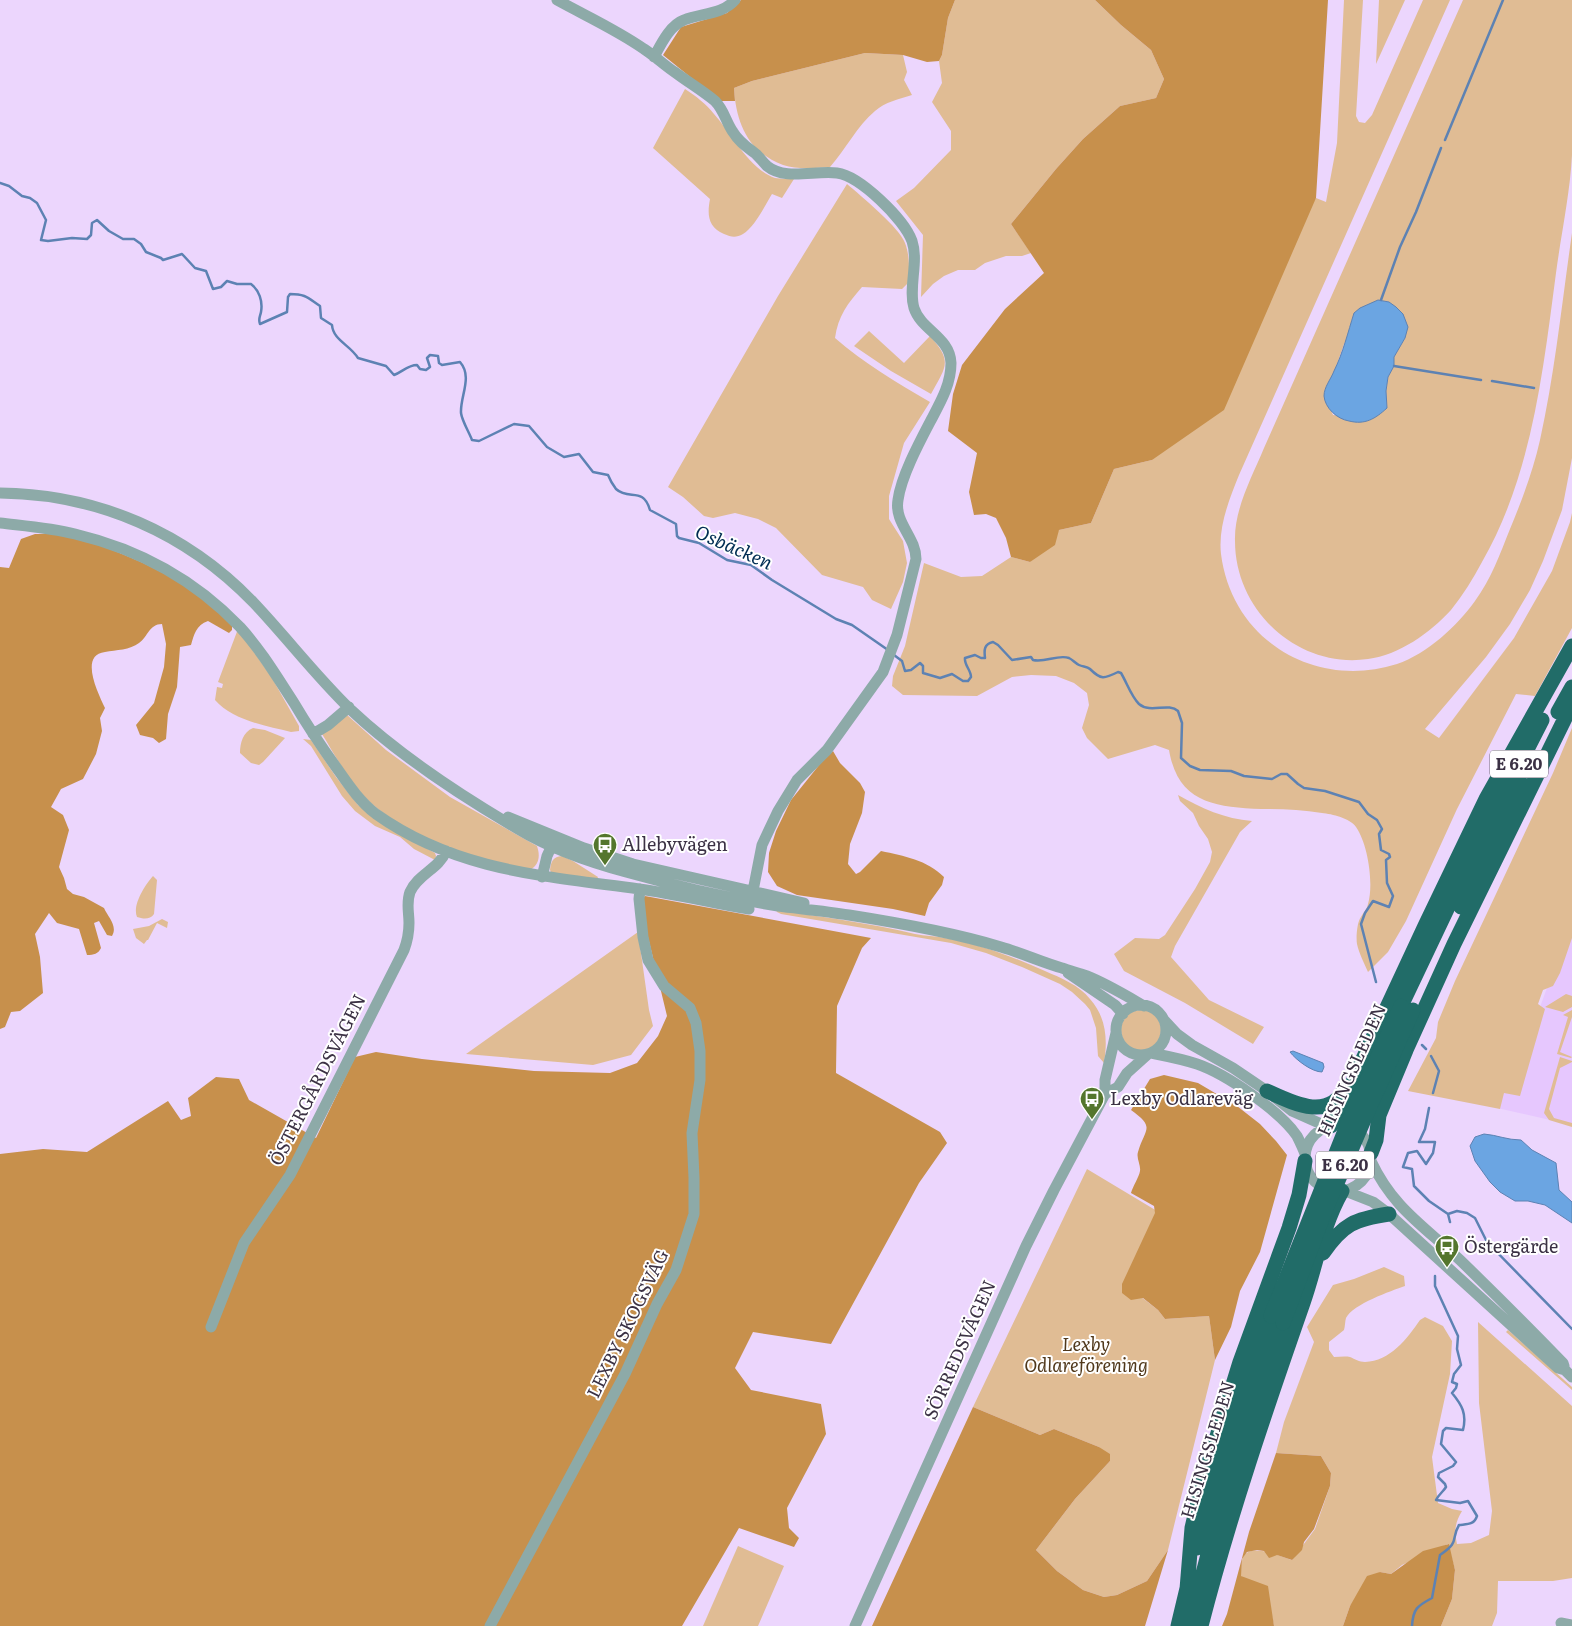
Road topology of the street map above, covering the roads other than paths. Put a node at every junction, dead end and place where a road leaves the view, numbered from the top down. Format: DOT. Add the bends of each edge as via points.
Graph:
graph roads {
  1 [pos="557,0"];
  2 [pos="735,0"];
  3 [pos="654,57"];
  4 [pos="0,493"];
  5 [pos="0,523"];
  6 [pos="1572,646"];
  7 [pos="1572,662"];
  8 [pos="1572,687"];
  9 [pos="1572,704"];
  10 [pos="349,707"];
  11 [pos="313,734"];
  12 [pos="554,841"];
  13 [pos="446,851"];
  14 [pos="1473,869"];
  15 [pos="542,877"];
  16 [pos="640,889"];
  17 [pos="751,900"];
  18 [pos="1061,968"];
  19 [pos="1144,1006"];
  20 [pos="1123,1014"];
  21 [pos="1164,1020"];
  22 [pos="1116,1032"];
  23 [pos="1149,1054"];
  24 [pos="1356,1074"];
  25 [pos="1267,1091"];
  26 [pos="1105,1094"];
  27 [pos="1330,1127"];
  28 [pos="1305,1157"];
  29 [pos="1371,1157"];
  30 [pos="1343,1191"];
  31 [pos="1389,1214"];
  32 [pos="1317,1263"];
  33 [pos="1277,1320"];
  34 [pos="211,1328"];
  35 [pos="1569,1374"];
  36 [pos="1187,1589"];
  37 [pos="490,1626"];
  38 [pos="855,1626"];
  39 [pos="1178,1626"];
  40 [pos="1191,1626"];
  41 [pos="1201,1626"];
  1 -- 3 [label="street" via="644,48"];
  2 -- 3 [label="street" via="724,9 683,20 674,26"];
  3 -- 17 [label="street" via="715,101 740,142 768,166 778,172 829,172 852,178 900,221 910,236 915,256 914,309 942,340 951,363 946,391 917,448 898,497 899,517 914,547 916,559 893,647 879,679 827,750 797,780 778,810 762,845"];
  4 -- 10 [label="street" via="54,496 102,508 136,520 177,541 201,556 254,603"];
  5 -- 11 [label="street" via="90,538 145,559 187,582 220,608 266,659"];
  6 -- 24 [label="highway" via="1486,799"];
  7 -- 14 [label="highway, HISINGSLEDEN / E 6.20" via="1526,750"];
  8 -- 14 [label="highway, HISINGSLEDEN / E 6.20"];
  9 -- 29 [label="highway" via="1454,944 1406,1050 1379,1115"];
  10 -- 11 [label="street"];
  10 -- 12 [label="street" via="405,756 470,800 522,832"];
  11 -- 13 [label="street" via="368,807 397,827"];
  12 -- 15 [label="street"];
  12 -- 17 [label="street"];
  13 -- 15 [label="street"];
  13 -- 34 [label="street, ÖSTERGÅRDSVÄGEN" via="411,890 404,950 290,1175 244,1243"];
  14 -- 33 [label="highway, HISINGSLEDEN / E 6.20, bridge"];
  15 -- 16 [label="street"];
  16 -- 17 [label="street" via="698,900"];
  16 -- 37 [label="street, LEXBY SKOGSVÄG" via="648,960 664,986 690,1008 696,1023 700,1080 692,1133 694,1214 676,1270 656,1304 625,1374"];
  17 -- 18 [label="street" via="979,940"];
  18 -- 19 [label="street" via="1085,975"];
  18 -- 20 [label="street"];
  19 -- 20 [label="street" via="1130,1008"];
  19 -- 21 [label="street" via="1157,1011"];
  20 -- 22 [label="street"];
  21 -- 23 [label="street" via="1163,1042"];
  21 -- 25 [label="street" via="1192,1045"];
  22 -- 23 [label="street" via="1128,1052"];
  22 -- 26 [label="street, SÖRREDSVÄGEN"];
  23 -- 26 [label="street, SÖRREDSVÄGEN" via="1127,1073 1118,1087"];
  23 -- 28 [label="street" via="1196,1064 1232,1082 1285,1123 1296,1135"];
  24 -- 25 [label="highway" via="1339,1098 1326,1106 1300,1106"];
  24 -- 27 [label="highway" via="1344,1106"];
  25 -- 27 [label="street" via="1292,1111"];
  26 -- 38 [label="street, SÖRREDSVÄGEN" via="1026,1246"];
  27 -- 28 [label="street" via="1313,1137"];
  27 -- 29 [label="street" via="1357,1131 1365,1139"];
  28 -- 30 [label="street" via="1310,1175 1317,1184 1327,1190"];
  28 -- 36 [label="highway" via="1299,1195 1289,1228 1240,1362 1202,1485 1192,1528"];
  29 -- 30 [label="street" via="1370,1169 1363,1180"];
  29 -- 35 [label="street" via="1384,1187 1412,1218 1501,1300 1563,1363"];
  30 -- 31 [label="street" via="1374,1202"];
  30 -- 32 [label="highway" via="1326,1230"];
  31 -- 32 [label="highway" via="1365,1218 1342,1230"];
  31 -- 35 [label="street" via="1558,1368"];
  32 -- 41 [label="highway" via="1238,1499"];
  33 -- 36 [label="highway, HISINGSLEDEN / E 6.20" via="1233,1428"];
  33 -- 40 [label="highway, HISINGSLEDEN / E 6.20" via="1208,1551"];
  36 -- 39 [label="highway, HISINGSLEDEN / E 6.20"];
}
